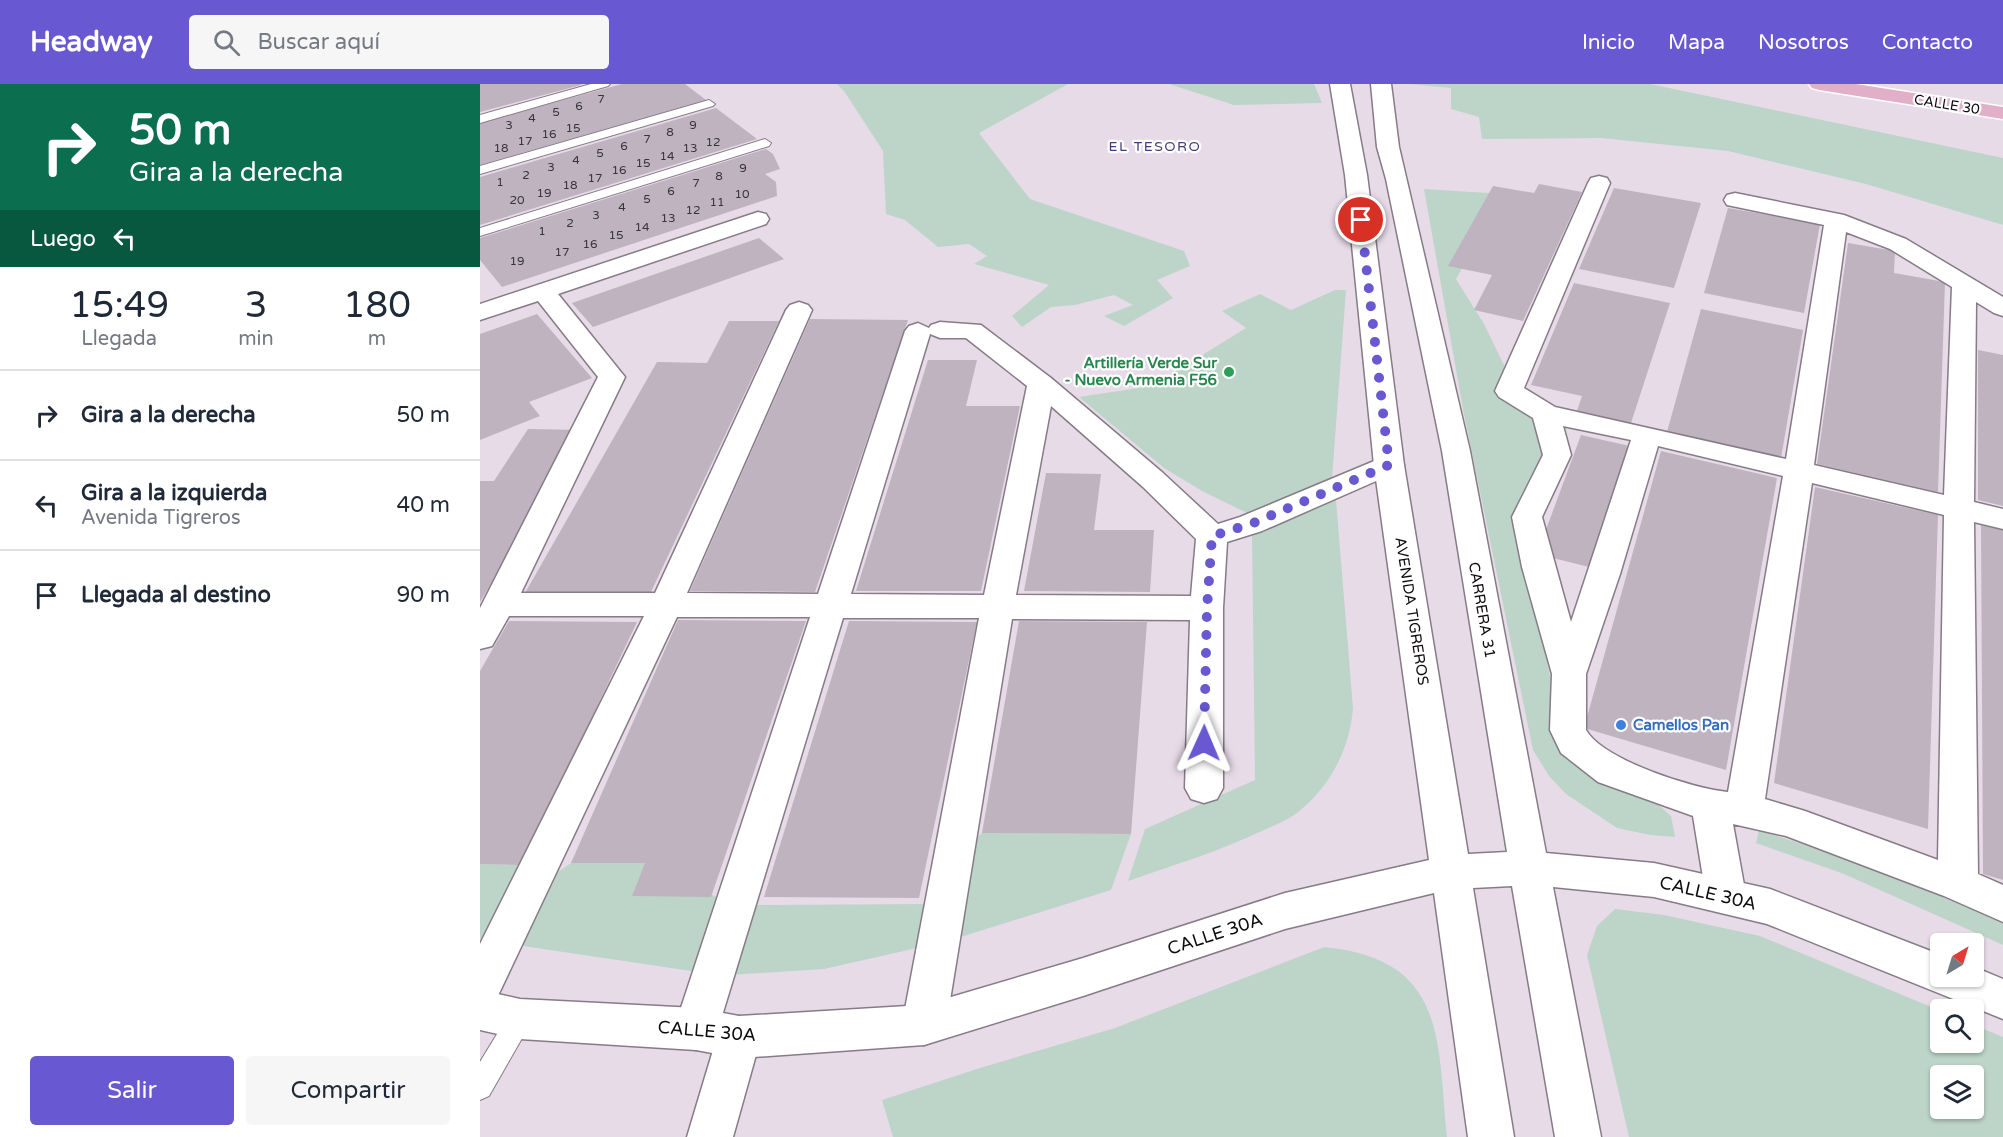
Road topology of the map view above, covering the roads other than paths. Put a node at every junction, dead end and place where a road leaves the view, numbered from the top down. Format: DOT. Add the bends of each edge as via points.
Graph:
graph roads {
  1 [pos="604,84"];
  2 [pos="1340,84"];
  3 [pos="1382,84"];
  4 [pos="1819,84"];
  5 [pos="1898,84"];
  6 [pos="2003,101"];
  7 [pos="709,104"];
  8 [pos="2003,113"];
  9 [pos="480,118"];
  10 [pos="765,143"];
  11 [pos="480,170"];
  12 [pos="1599,183"];
  13 [pos="1735,200"];
  14 [pos="758,219"];
  15 [pos="1835,226"];
  16 [pos="480,232"];
  17 [pos="1964,283"];
  18 [pos="543,291"];
  19 [pos="2003,308"];
  20 [pos="799,310"];
  21 [pos="480,312"];
  22 [pos="1041,384"];
  23 [pos="1546,414"];
  24 [pos="1647,435"];
  25 [pos="1389,465"];
  26 [pos="1799,470"];
  27 [pos="1959,509"];
  28 [pos="2003,519"];
  29 [pos="1212,536"];
  30 [pos="500,604"];
  31 [pos="666,605"];
  32 [pos="829,606"];
  33 [pos="998,606"];
  34 [pos="1207,608"];
  35 [pos="480,637"];
  36 [pos="1569,674"];
  37 [pos="1204,788"];
  38 [pos="1727,808"];
  39 [pos="1530,868"];
  40 [pos="1452,872"];
  41 [pos="1958,884"];
  42 [pos="1726,897"];
  43 [pos="2003,904"];
  44 [pos="1930,970"];
  45 [pos="1973,987"];
  46 [pos="480,988"];
  47 [pos="2003,999"];
  48 [pos="480,1010"];
  49 [pos="520,1019"];
  50 [pos="924,1024"];
  51 [pos="696,1029"];
  52 [pos="739,1037"];
  53 [pos="480,1087"];
  54 [pos="710,1137"];
  55 [pos="1491,1137"];
  56 [pos="1578,1137"];
  1 -- 9 [label="lane"];
  2 -- 25 [label="street, AVENIDA TIGREROS" via="1356,175"];
  3 -- 39 [label="street, CARRERA 31" via="1388,147 1456,451"];
  4 -- 8 [label="main road, CALLE 30"];
  5 -- 6 [label="main road, CALLE 30"];
  7 -- 11 [label="lane"];
  10 -- 16 [label="lane"];
  12 -- 23 [label="street" via="1509,390"];
  13 -- 17 [label="street" via="1836,220 1898,244"];
  14 -- 18 [label="street"];
  15 -- 26 [label="street"];
  17 -- 19 [label="street"];
  17 -- 27 [label="street"];
  18 -- 21 [label="street"];
  18 -- 30 [label="street" via="612,377"];
  20 -- 31 [label="street"];
  22 -- 29 [label="street"];
  22 -- 32 [label="street" via="972,330 929,331"];
  22 -- 33 [label="street"];
  23 -- 24 [label="street"];
  23 -- 36 [label="street" via="1557,455 1527,517"];
  24 -- 26 [label="street"];
  24 -- 36 [label="street"];
  25 -- 29 [label="street" via="1251,524"];
  25 -- 40 [label="street, AVENIDA TIGREROS"];
  26 -- 27 [label="street"];
  26 -- 38 [label="street"];
  27 -- 28 [label="street"];
  27 -- 41 [label="street"];
  29 -- 34 [label="street"];
  30 -- 31 [label="street"];
  30 -- 35 [label="street"];
  31 -- 32 [label="street"];
  31 -- 46 [label="street"];
  32 -- 33 [label="street"];
  32 -- 51 [label="street"];
  33 -- 34 [label="street"];
  33 -- 50 [label="street"];
  34 -- 37 [label="street"];
  36 -- 38 [label="street" via="1568,730 1574,743 1611,772"];
  38 -- 41 [label="street" via="1791,822"];
  38 -- 42 [label="street"];
  39 -- 40 [label="street, CALLE 30A"];
  39 -- 42 [label="street, CALLE 30A" via="1654,880"];
  39 -- 56 [label="street, CARRERA 31"];
  40 -- 50 [label="street, CALLE 30A" via="1285,911"];
  40 -- 55 [label="street, AVENIDA TIGREROS"];
  41 -- 43 [label="street"];
  42 -- 44 [label="street, CALLE 30A" via="1770,907"];
  45 -- 47 [label="street"];
  48 -- 49 [label="street, CALLE 30A"];
  49 -- 51 [label="street, CALLE 30A"];
  49 -- 53 [label="lane"];
  50 -- 52 [label="street, CALLE 30A"];
  51 -- 52 [label="street, CALLE 30A"];
  52 -- 54 [label="street"];
}
